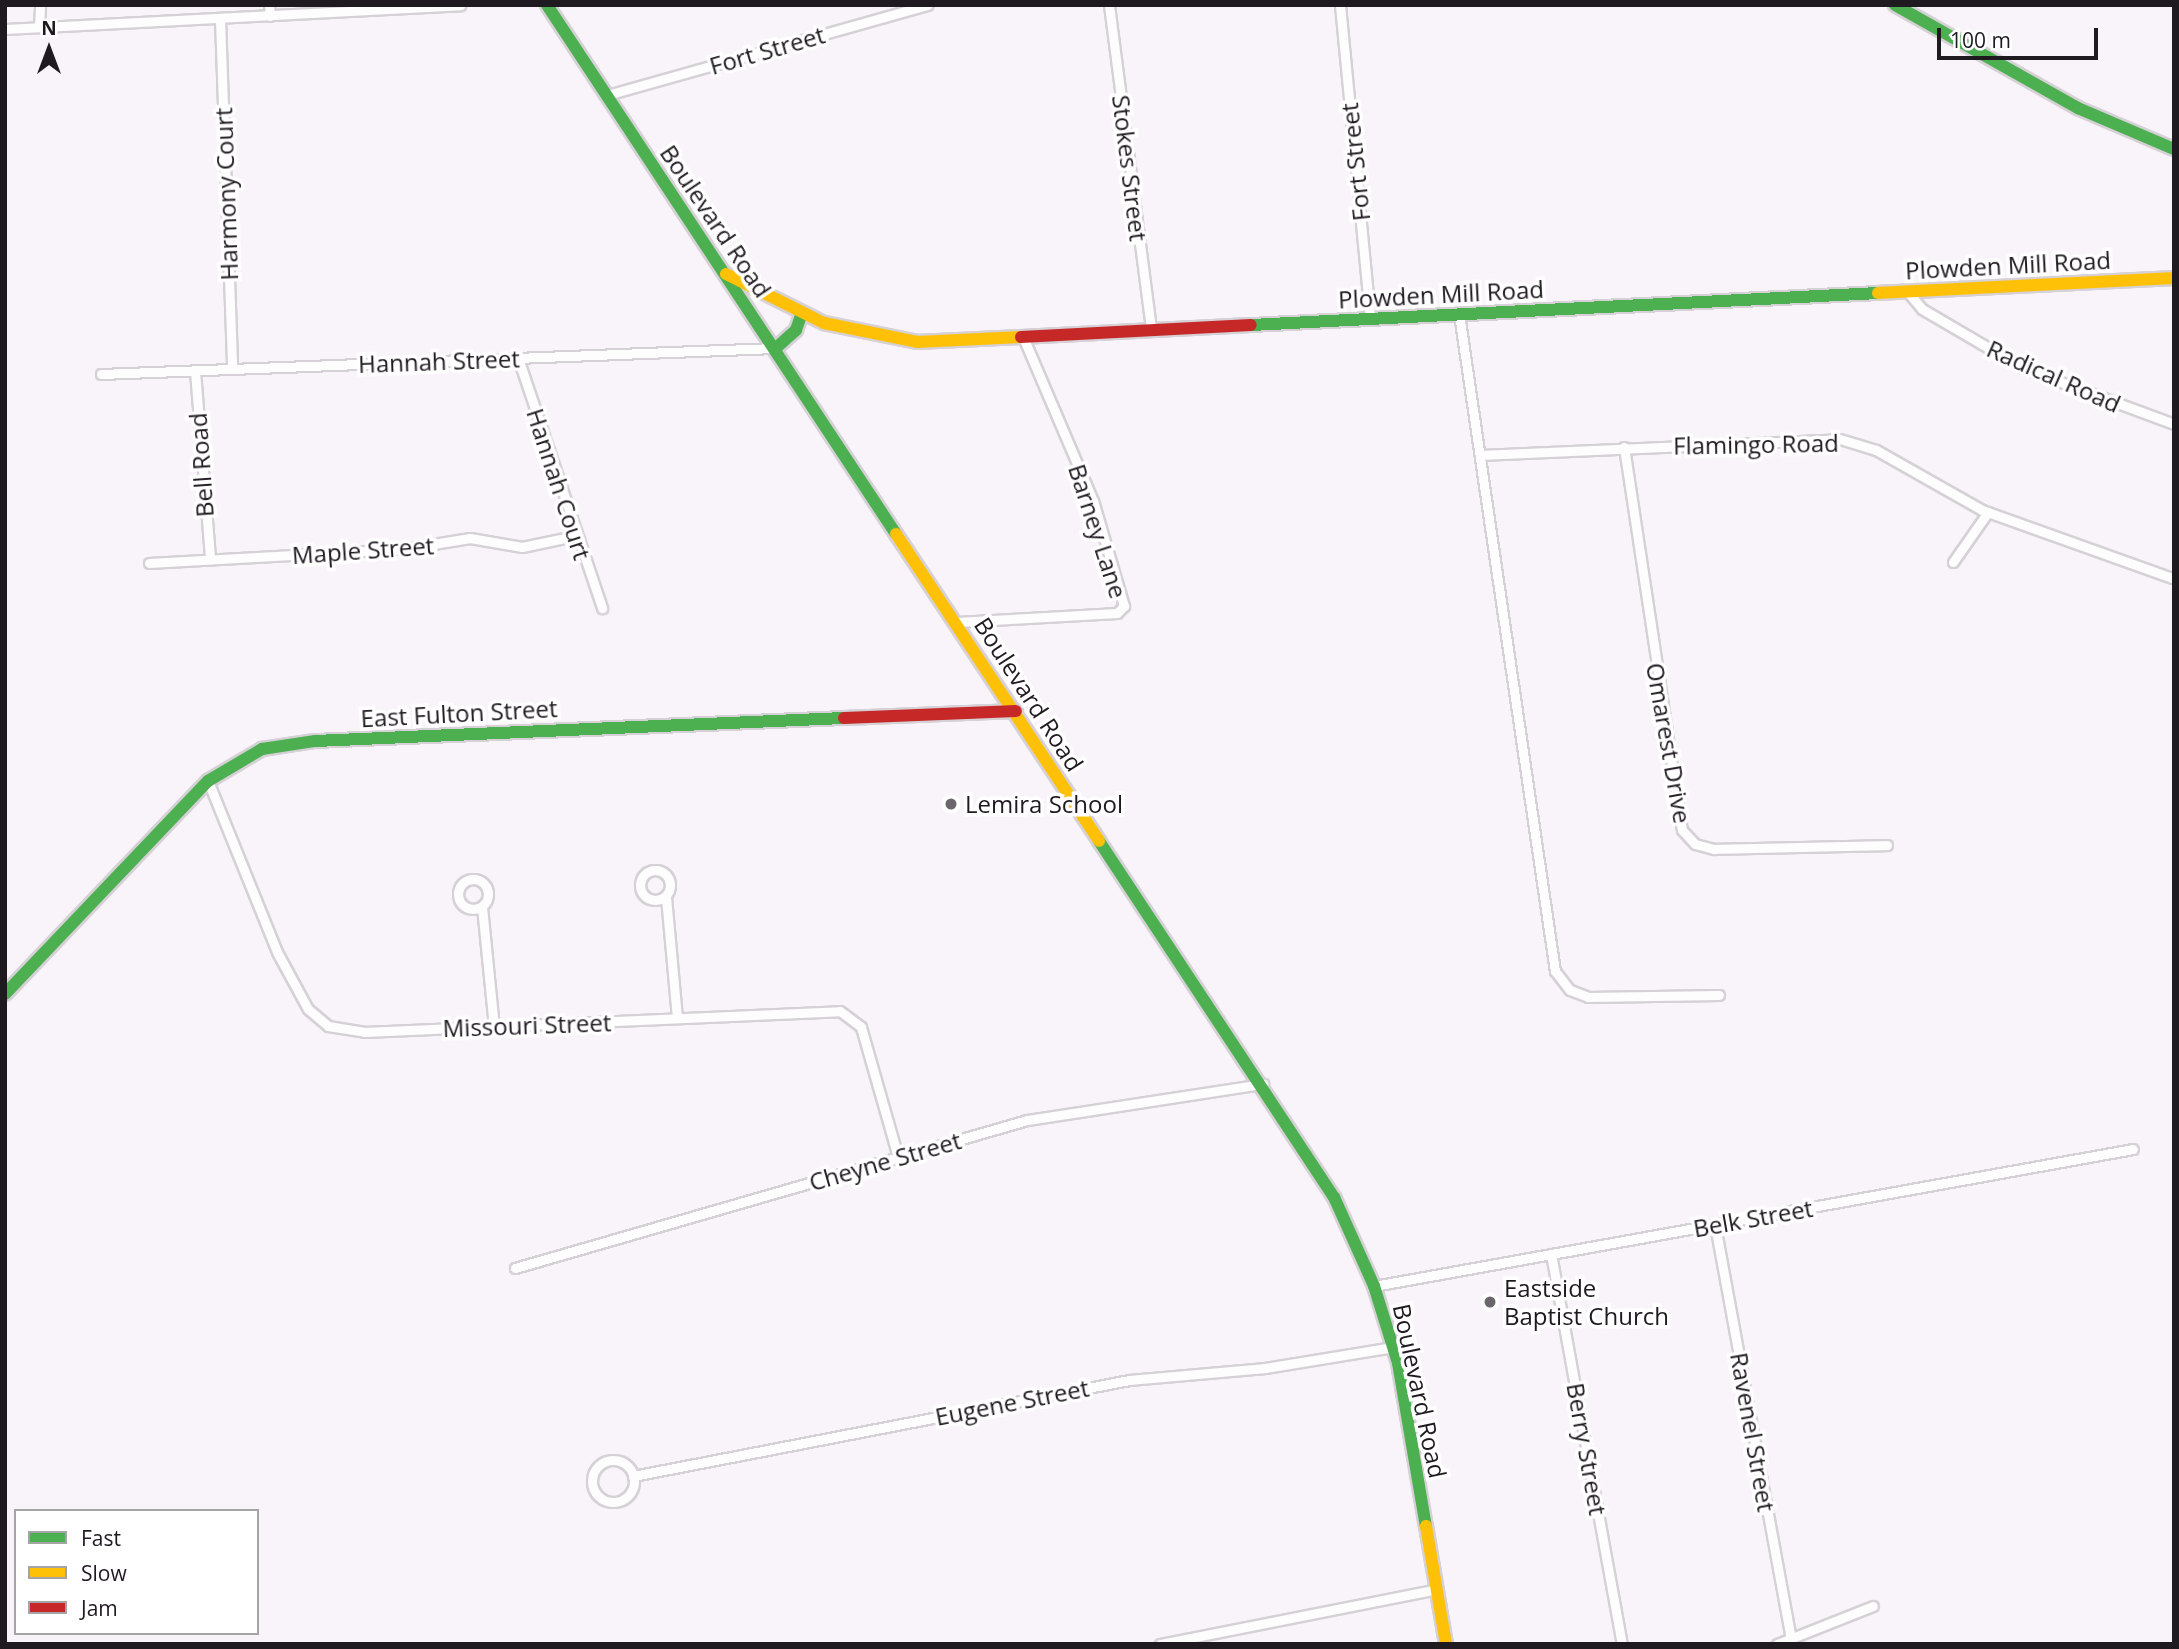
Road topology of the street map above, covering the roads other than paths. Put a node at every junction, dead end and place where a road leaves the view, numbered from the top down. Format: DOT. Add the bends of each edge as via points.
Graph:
graph roads {
  1 [pos="40,5"];
  2 [pos="269,5"];
  3 [pos="460,5"];
  4 [pos="547,5"];
  5 [pos="928,5"];
  6 [pos="1109,5"];
  7 [pos="1340,5"];
  8 [pos="1895,5"];
  9 [pos="270,16"];
  10 [pos="220,19"];
  11 [pos="39,27"];
  12 [pos="5,29"];
  13 [pos="607,95"];
  14 [pos="2174,149"];
  15 [pos="726,274"];
  16 [pos="2174,278"];
  17 [pos="1907,291"];
  18 [pos="802,313"];
  19 [pos="1459,314"];
  20 [pos="1370,318"];
  21 [pos="1151,330"];
  22 [pos="1023,337"];
  23 [pos="776,348"];
  24 [pos="518,358"];
  25 [pos="232,369"];
  26 [pos="195,370"];
  27 [pos="102,374"];
  28 [pos="2174,424"];
  29 [pos="1624,447"];
  30 [pos="1479,455"];
  31 [pos="1988,512"];
  32 [pos="574,536"];
  33 [pos="209,559"];
  34 [pos="149,562"];
  35 [pos="1953,562"];
  36 [pos="2172,578"];
  37 [pos="602,608"];
  38 [pos="957,622"];
  39 [pos="1016,711"];
  40 [pos="208,781"];
  41 [pos="1887,845"];
  42 [pos="666,897"];
  43 [pos="482,906"];
  44 [pos="5,993"];
  45 [pos="1719,995"];
  46 [pos="677,1018"];
  47 [pos="494,1027"];
  48 [pos="1263,1084"];
  49 [pos="2133,1149"];
  50 [pos="898,1157"];
  51 [pos="1716,1225"];
  52 [pos="1551,1254"];
  53 [pos="515,1268"];
  54 [pos="1374,1286"];
  55 [pos="1393,1347"];
  56 [pos="633,1476"];
  57 [pos="1437,1589"];
  58 [pos="1873,1606"];
  59 [pos="1791,1638"];
  60 [pos="1160,1644"];
  61 [pos="1446,1644"];
  62 [pos="1622,1644"];
  63 [pos="1777,1644"];
  1 -- 11 [label="street"];
  2 -- 9 [label="street"];
  3 -- 9 [label="street"];
  4 -- 13 [label="street, Boulevard Road"];
  5 -- 13 [label="street, Fort Street"];
  6 -- 21 [label="street, Stokes Street"];
  7 -- 20 [label="street, Fort Street"];
  8 -- 14 [label="street" via="2078,108"];
  9 -- 10 [label="street"];
  10 -- 11 [label="street"];
  10 -- 25 [label="street, Harmony Court"];
  11 -- 12 [label="street"];
  13 -- 15 [label="street, Boulevard Road"];
  15 -- 18 [label="street, Plowden Mill Road"];
  15 -- 23 [label="street, Boulevard Road"];
  16 -- 17 [label="street, Plowden Mill Road"];
  17 -- 19 [label="street, Plowden Mill Road"];
  17 -- 28 [label="street, Radical Road" via="1922,309 2023,368"];
  18 -- 22 [label="street, Plowden Mill Road" via="890,341"];
  18 -- 23 [label="street" via="796,330"];
  19 -- 20 [label="street, Plowden Mill Road"];
  19 -- 30 [label="street"];
  20 -- 21 [label="street, Plowden Mill Road"];
  21 -- 22 [label="street, Plowden Mill Road"];
  22 -- 38 [label="street, Barney Lane" via="1093,501 1124,606 1117,613"];
  23 -- 24 [label="street, Hannah Street"];
  23 -- 38 [label="street, Boulevard Road"];
  24 -- 25 [label="street, Hannah Street"];
  24 -- 32 [label="street, Hannah Court"];
  25 -- 26 [label="street, Hannah Street"];
  26 -- 27 [label="street, Hannah Street"];
  26 -- 33 [label="street, Bell Road"];
  29 -- 30 [label="street, Flamingo Road"];
  29 -- 31 [label="street, Flamingo Road" via="1840,439 1876,450"];
  29 -- 41 [label="street, Omarest Drive" via="1682,830 1695,844 1714,849"];
  30 -- 45 [label="street" via="1557,975 1588,997"];
  31 -- 35 [label="street"];
  31 -- 36 [label="street, Flamingo Road"];
  32 -- 33 [label="street, Maple Street" via="522,547 470,538"];
  32 -- 37 [label="street, Hannah Court"];
  33 -- 34 [label="street, Maple Street"];
  38 -- 39 [label="street, Boulevard Road"];
  39 -- 40 [label="street, East Fulton Street" via="291,743 245,755"];
  39 -- 48 [label="street, Boulevard Road"];
  40 -- 44 [label="street, East Fulton Street"];
  40 -- 47 [label="street, Missouri Street" via="276,952 322,1023 364,1032"];
  42 -- 46 [label="street"];
  43 -- 47 [label="street"];
  46 -- 47 [label="street, Missouri Street"];
  46 -- 50 [label="street, Missouri Street" via="850,1014 866,1042"];
  48 -- 50 [label="street, Cheyne Street" via="1027,1120"];
  48 -- 54 [label="street, Boulevard Road" via="1334,1197"];
  49 -- 51 [label="street, Belk Street"];
  50 -- 53 [label="street, Cheyne Street"];
  51 -- 52 [label="street, Belk Street"];
  51 -- 59 [label="street, Ravenel Street"];
  52 -- 54 [label="street, Belk Street"];
  52 -- 62 [label="street, Berry Street"];
  54 -- 55 [label="street, Boulevard Road"];
  55 -- 56 [label="street, Eugene Street" via="1265,1368 1129,1380"];
  55 -- 57 [label="street, Boulevard Road"];
  56 -- 56 [label="street" via="631,1492 619,1501 599,1498 592,1485 595,1470 607,1461 622,1462"];
  57 -- 60 [label="street"];
  57 -- 61 [label="street, Boulevard Road"];
  58 -- 59 [label="street"];
  59 -- 63 [label="street"];
}
